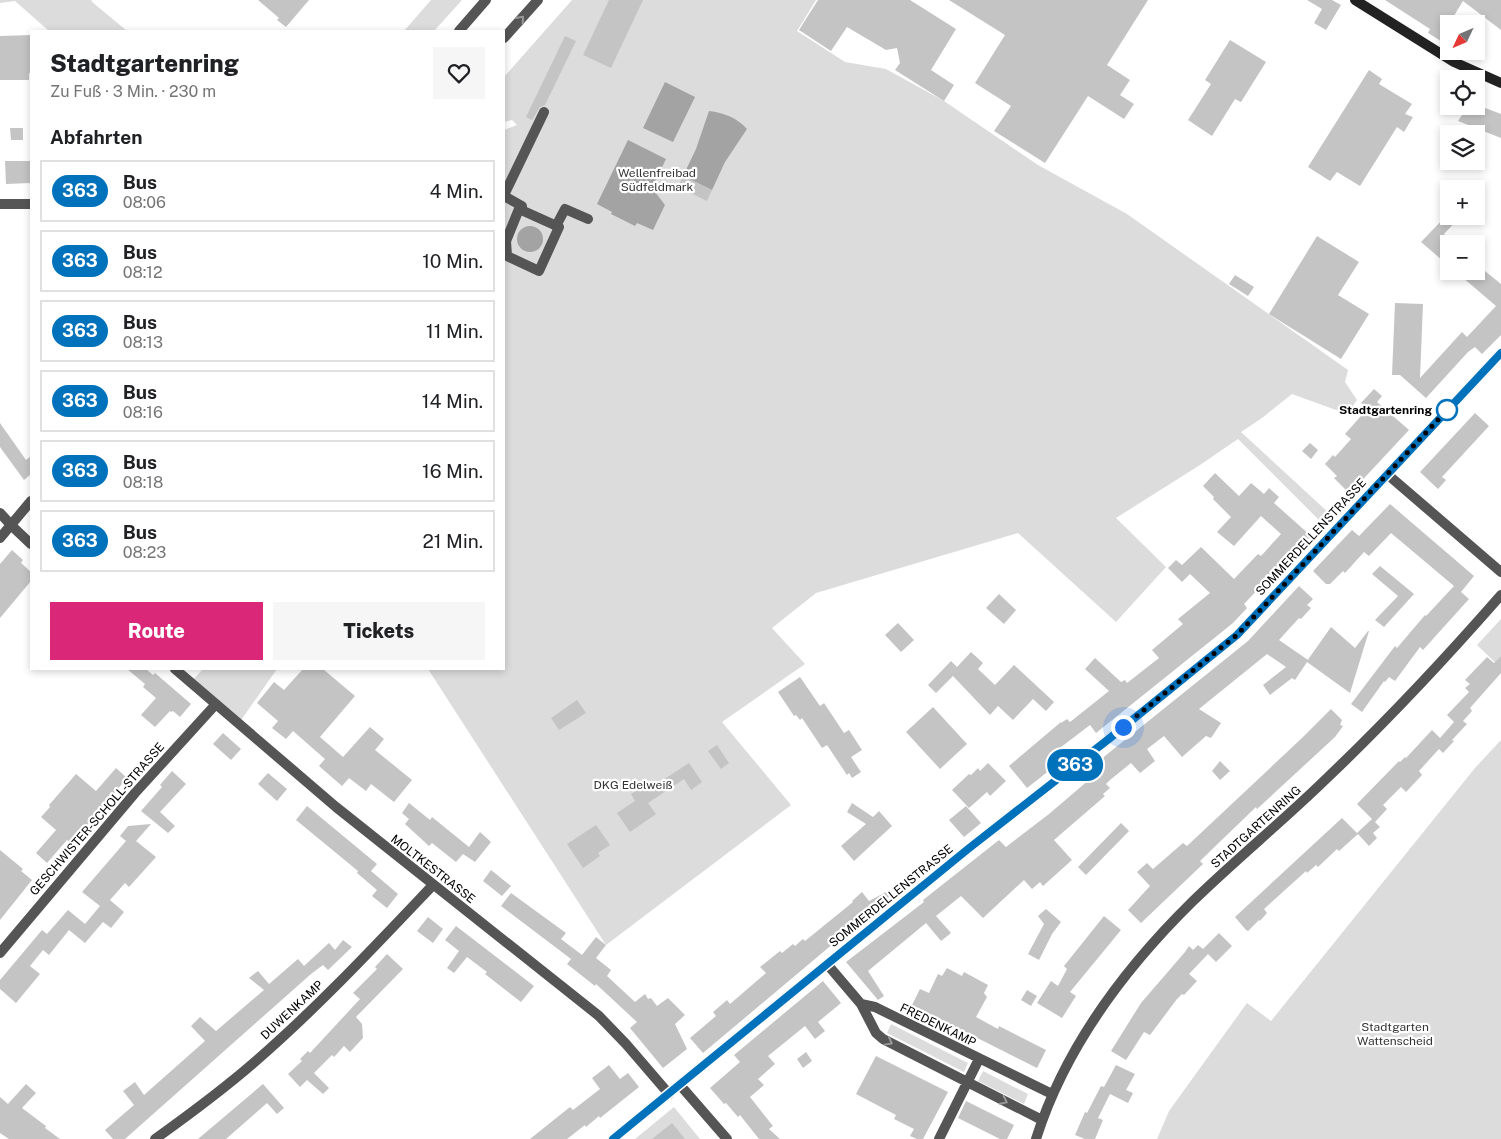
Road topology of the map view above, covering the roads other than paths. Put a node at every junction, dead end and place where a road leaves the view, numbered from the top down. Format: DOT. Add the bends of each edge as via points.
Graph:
graph roads {
  1 [pos="486,0"];
  2 [pos="538,0"];
  3 [pos="1355,0"];
  4 [pos="459,30"];
  5 [pos="505,37"];
  6 [pos="1501,83"];
  7 [pos="544,112"];
  8 [pos="505,194"];
  9 [pos="505,197"];
  10 [pos="0,204"];
  11 [pos="30,204"];
  12 [pos="522,210"];
  13 [pos="588,220"];
  14 [pos="556,226"];
  15 [pos="1501,353"];
  16 [pos="1387,474"];
  17 [pos="30,502"];
  18 [pos="0,513"];
  19 [pos="11,525"];
  20 [pos="0,538"];
  21 [pos="30,543"];
  22 [pos="1501,572"];
  23 [pos="1501,596"];
  24 [pos="176,670"];
  25 [pos="216,704"];
  26 [pos="433,886"];
  27 [pos="0,953"];
  28 [pos="826,964"];
  29 [pos="860,1004"];
  30 [pos="980,1059"];
  31 [pos="967,1083"];
  32 [pos="680,1085"];
  33 [pos="669,1094"];
  34 [pos="1052,1094"];
  35 [pos="1042,1120"];
  36 [pos="155,1139"];
  37 [pos="613,1139"];
  38 [pos="727,1139"];
  39 [pos="939,1139"];
  40 [pos="1036,1139"];
  1 -- 4 [label="street"];
  5 -- 2 [label="street, one-way"];
  3 -- 6 [label="street" via="1454,62"];
  7 -- 8 [label="street"];
  9 -- 12 [label="street" via="522,206"];
  10 -- 11 [label="street"];
  12 -- 14 [label="street"];
  12 -- 14 [label="street" via="519,209 506,240 507,256 539,270 559,227"];
  13 -- 14 [label="street" via="565,209"];
  15 -- 16 [label="street, SOMMERDELLENSTRASSE"];
  16 -- 22 [label="street"];
  16 -- 28 [label="street, SOMMERDELLENSTRASSE" via="1237,635"];
  17 -- 19 [label="street"];
  18 -- 19 [label="street"];
  19 -- 20 [label="street"];
  19 -- 21 [label="street"];
  23 -- 34 [label="street, STADTGARTENRING" via="1371,735 1193,901 1148,949 1104,1003 1069,1059"];
  24 -- 25 [label="street, MOLTKESTRASSE"];
  25 -- 26 [label="street, MOLTKESTRASSE"];
  25 -- 27 [label="street, GESCHWISTER-SCHOLL-STRASSE" via="129,800"];
  26 -- 33 [label="street, MOLTKESTRASSE" via="599,1016"];
  26 -- 36 [label="street, DUWENKAMP" via="298,1023 236,1077"];
  28 -- 29 [label="street"];
  28 -- 32 [label="street, SOMMERDELLENSTRASSE"];
  29 -- 30 [label="street, FREDENKAMP" via="875,1007"];
  29 -- 31 [label="street, one-way" via="882,1039"];
  30 -- 31 [label="street, FREDENKAMP"];
  30 -- 34 [label="street"];
  31 -- 35 [label="street, one-way"];
  31 -- 39 [label="street, FREDENKAMP"];
  32 -- 33 [label="street, SOMMERDELLENSTRASSE"];
  32 -- 38 [label="street"];
  33 -- 37 [label="street, SOMMERDELLENSTRASSE"];
  34 -- 35 [label="street, STADTGARTENRING"];
  35 -- 40 [label="street, STADTGARTENRING"];
}
